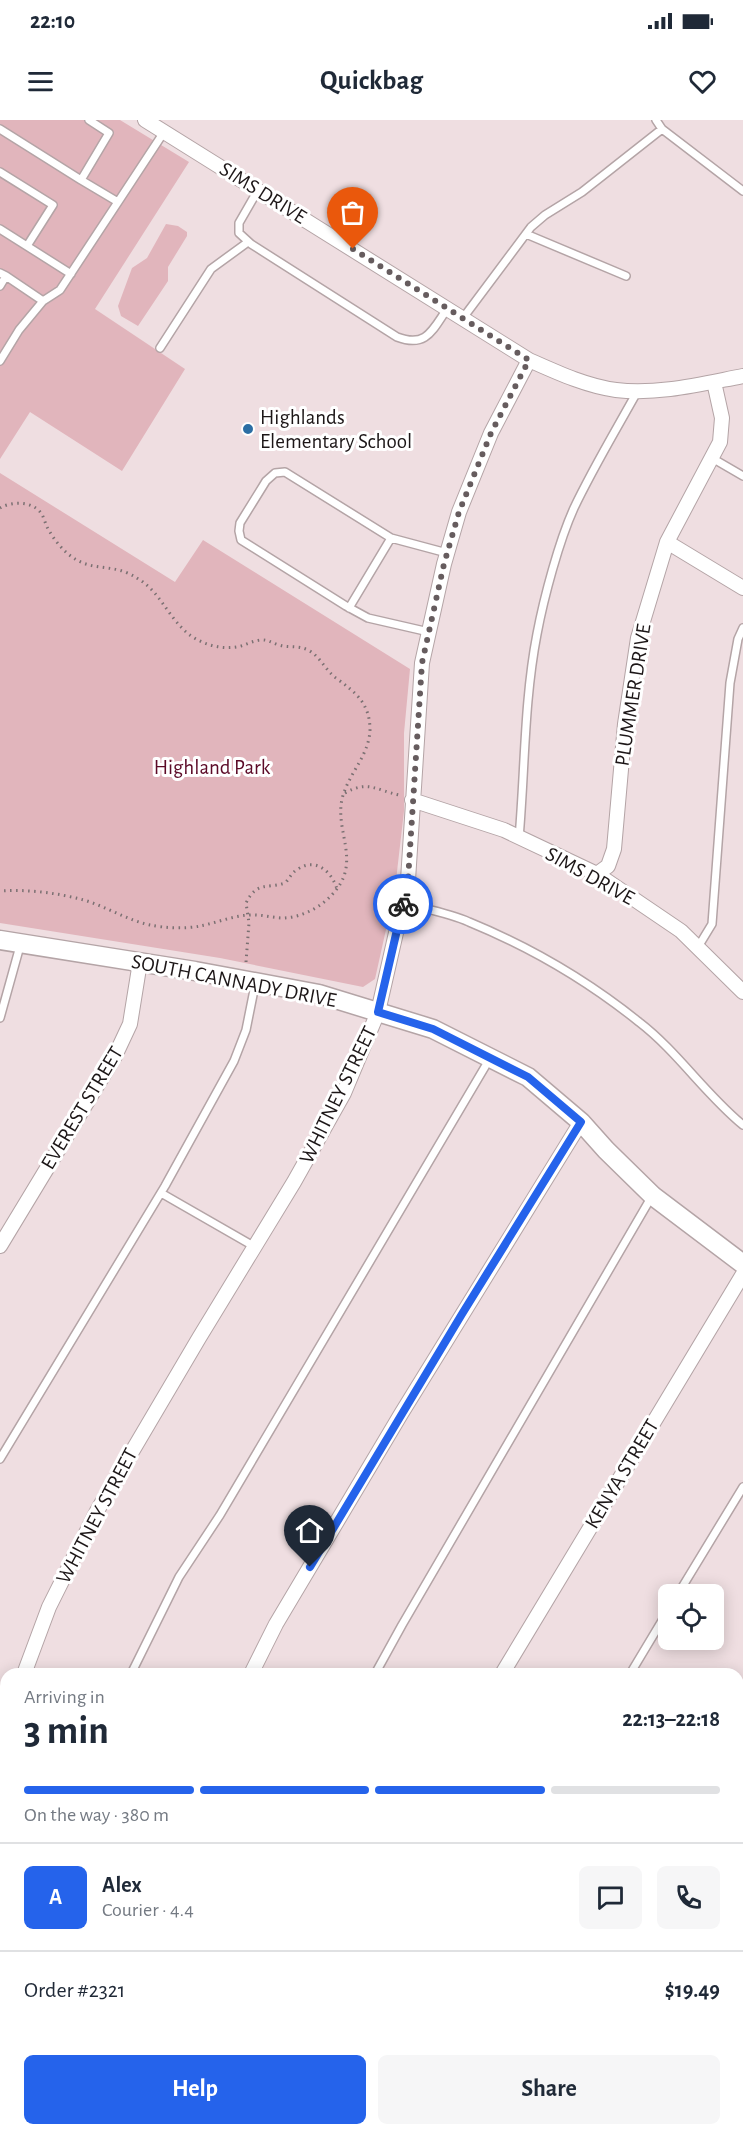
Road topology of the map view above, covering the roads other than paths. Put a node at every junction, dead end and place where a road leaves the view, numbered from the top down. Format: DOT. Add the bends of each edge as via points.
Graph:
graph roads {
  1 [pos="88,120"];
  2 [pos="145,120"];
  3 [pos="656,120"];
  4 [pos="0,129"];
  5 [pos="662,129"];
  6 [pos="164,132"];
  7 [pos="0,172"];
  8 [pos="81,180"];
  9 [pos="258,190"];
  10 [pos="743,191"];
  11 [pos="118,202"];
  12 [pos="0,230"];
  13 [pos="526,234"];
  14 [pos="248,242"];
  15 [pos="27,246"];
  16 [pos="3,274"];
  17 [pos="71,274"];
  18 [pos="626,276"];
  19 [pos="0,286"];
  20 [pos="43,302"];
  21 [pos="447,308"];
  22 [pos="463,318"];
  23 [pos="160,348"];
  24 [pos="529,360"];
  25 [pos="0,361"];
  26 [pos="743,376"];
  27 [pos="714,382"];
  28 [pos="638,391"];
  29 [pos="712,458"];
  30 [pos="743,476"];
  31 [pos="392,538"];
  32 [pos="667,542"];
  33 [pos="447,553"];
  34 [pos="743,588"];
  35 [pos="349,608"];
  36 [pos="743,628"];
  37 [pos="429,632"];
  38 [pos="406,797"];
  39 [pos="519,838"];
  40 [pos="597,874"];
  41 [pos="403,903"];
  42 [pos="0,940"];
  43 [pos="20,943"];
  44 [pos="698,947"];
  45 [pos="140,962"];
  46 [pos="256,982"];
  47 [pos="743,992"];
  48 [pos="378,1012"];
  49 [pos="0,1018"];
  50 [pos="491,1058"];
  51 [pos="581,1122"];
  52 [pos="743,1125"];
  53 [pos="161,1193"];
  54 [pos="653,1196"];
  55 [pos="0,1246"];
  56 [pos="255,1247"];
  57 [pos="743,1264"];
  58 [pos="743,1274"];
  59 [pos="0,1459"];
  60 [pos="743,1487"];
  61 [pos="684,1584"];
  62 [pos="658,1628"];
  63 [pos="26,1668"];
  64 [pos="134,1668"];
  65 [pos="254,1668"];
  66 [pos="378,1668"];
  67 [pos="506,1668"];
  68 [pos="634,1668"];
  1 -- 8 [label="lane" via="109,133"];
  2 -- 6 [label="street, SIMS DRIVE"];
  3 -- 5 [label="lane"];
  4 -- 8 [label="lane"];
  5 -- 10 [label="lane"];
  5 -- 13 [label="lane" via="582,192 545,215"];
  6 -- 9 [label="street, SIMS DRIVE"];
  6 -- 11 [label="lane"];
  7 -- 15 [label="lane" via="53,205"];
  8 -- 11 [label="lane"];
  9 -- 14 [label="lane" via="239,223 238,233"];
  9 -- 21 [label="street, SIMS DRIVE"];
  11 -- 17 [label="lane"];
  12 -- 15 [label="lane"];
  13 -- 18 [label="lane"];
  13 -- 22 [label="lane"];
  14 -- 21 [label="lane" via="397,337 411,342 423,339 434,329"];
  14 -- 23 [label="lane" via="211,269"];
  15 -- 17 [label="lane"];
  16 -- 19 [label="lane"];
  16 -- 20 [label="lane"];
  17 -- 20 [label="lane" via="60,290"];
  20 -- 25 [label="lane"];
  21 -- 22 [label="street, SIMS DRIVE"];
  22 -- 24 [label="street, SIMS DRIVE"];
  24 -- 28 [label="street, SIMS DRIVE" via="613,390"];
  24 -- 33 [label="street, WHITNEY STREET" via="491,433"];
  26 -- 27 [label="street, SIMS DRIVE"];
  27 -- 28 [label="street, SIMS DRIVE"];
  27 -- 29 [label="street, PLUMMER DRIVE" via="722,418 720,442"];
  28 -- 39 [label="lane" via="573,510 547,593 526,706"];
  29 -- 30 [label="lane"];
  29 -- 32 [label="street, PLUMMER DRIVE"];
  31 -- 33 [label="lane"];
  31 -- 35 [label="lane"];
  31 -- 35 [label="lane" via="285,472 275,473 266,481 240,523 241,540"];
  32 -- 34 [label="street"];
  32 -- 40 [label="street, PLUMMER DRIVE" via="638,638 625,724 614,849 608,866"];
  33 -- 37 [label="street, WHITNEY STREET"];
  35 -- 37 [label="lane" via="368,618"];
  36 -- 44 [label="lane" via="729,693 712,924"];
  37 -- 38 [label="street, WHITNEY STREET"];
  38 -- 39 [label="street, SIMS DRIVE"];
  38 -- 41 [label="street, WHITNEY STREET" via="408,880"];
  39 -- 40 [label="street, SIMS DRIVE"];
  40 -- 44 [label="street, SIMS DRIVE" via="681,931"];
  41 -- 48 [label="street, WHITNEY STREET"];
  41 -- 52 [label="lane" via="467,921 554,962 640,1022"];
  42 -- 43 [label="street, SOUTH CANNADY DRIVE"];
  43 -- 45 [label="street, SOUTH CANNADY DRIVE"];
  43 -- 49 [label="lane"];
  44 -- 47 [label="street, SIMS DRIVE"];
  45 -- 46 [label="street, SOUTH CANNADY DRIVE"];
  45 -- 55 [label="street, EVEREST STREET" via="130,1024 115,1056"];
  46 -- 48 [label="street, SOUTH CANNADY DRIVE" via="319,994"];
  46 -- 53 [label="lane" via="246,1030 234,1061"];
  48 -- 50 [label="street, SOUTH CANNADY DRIVE" via="433,1029"];
  48 -- 56 [label="street, WHITNEY STREET" via="344,1093"];
  50 -- 51 [label="street, SOUTH CANNADY DRIVE" via="528,1077"];
  50 -- 64 [label="lane" via="220,1515 179,1577"];
  51 -- 54 [label="street, SOUTH CANNADY DRIVE"];
  51 -- 65 [label="street" via="293,1594"];
  53 -- 56 [label="lane"];
  53 -- 59 [label="lane"];
  54 -- 57 [label="street, SOUTH CANNADY DRIVE"];
  54 -- 66 [label="lane"];
  56 -- 63 [label="street, WHITNEY STREET" via="96,1511 49,1607"];
  58 -- 67 [label="street, KENYA STREET"];
  60 -- 61 [label="lane"];
  62 -- 68 [label="lane"];
}
